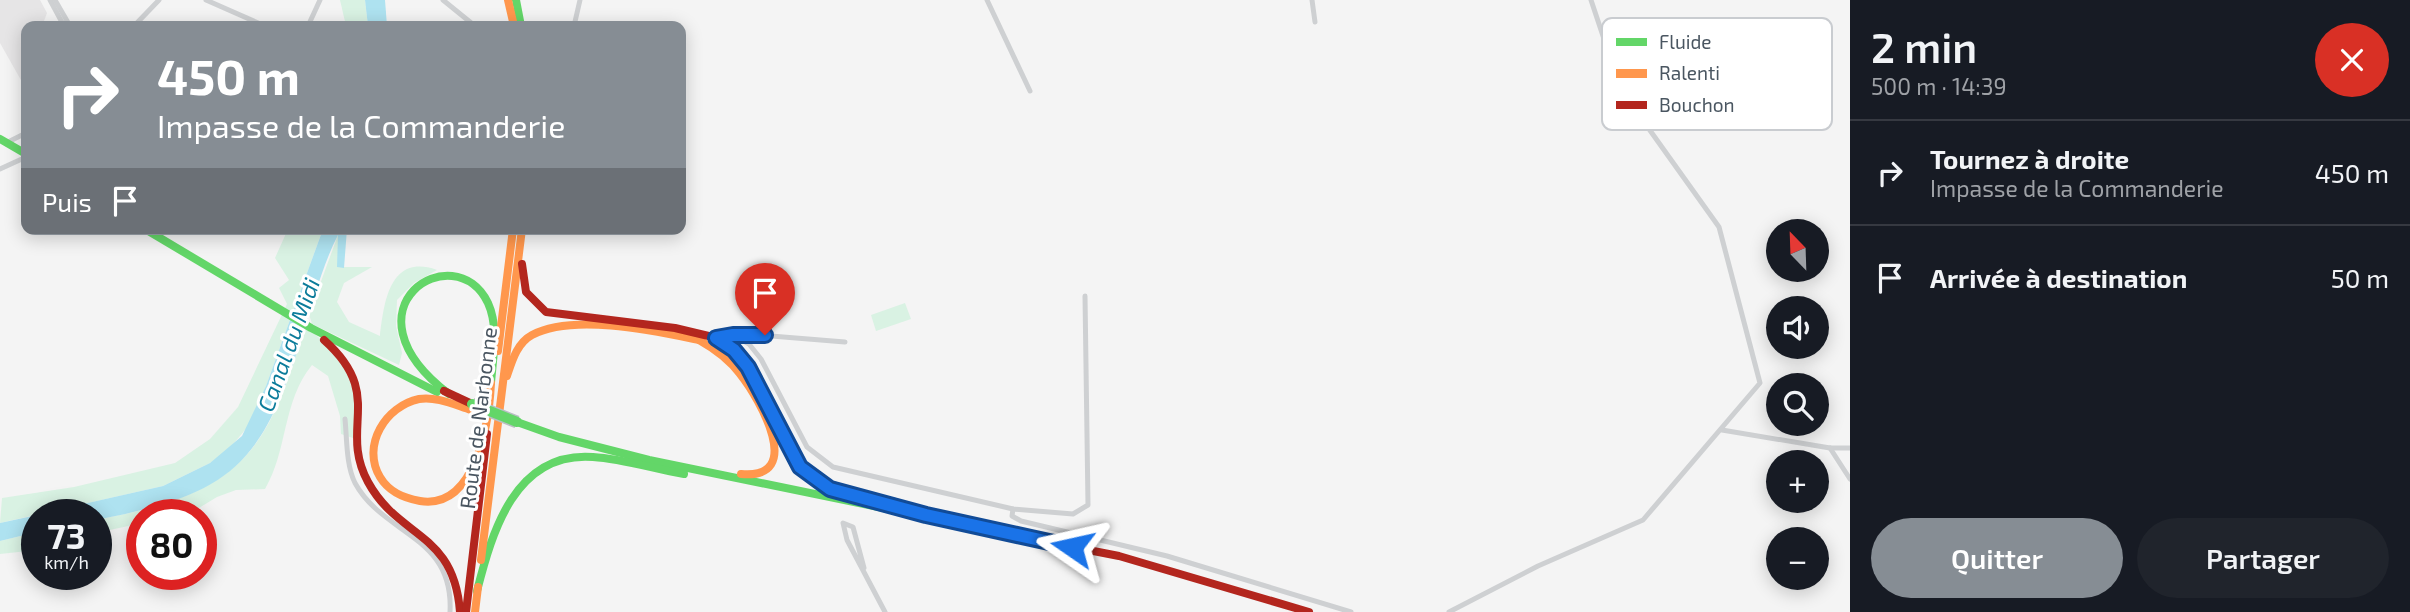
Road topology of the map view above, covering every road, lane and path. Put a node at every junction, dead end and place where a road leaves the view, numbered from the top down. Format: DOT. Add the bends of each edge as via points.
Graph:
graph roads {
  1 [pos="50,0"];
  2 [pos="55,0"];
  3 [pos="159,0"];
  4 [pos="206,0"];
  5 [pos="320,0"];
  6 [pos="443,0"];
  7 [pos="508,0"];
  8 [pos="516,0"];
  9 [pos="580,0"];
  10 [pos="987,0"];
  11 [pos="1312,0"];
  12 [pos="1591,0"];
  13 [pos="249,18"];
  14 [pos="61,21"];
  15 [pos="66,21"];
  16 [pos="139,21"];
  17 [pos="248,21"];
  18 [pos="255,21"];
  19 [pos="310,21"];
  20 [pos="469,21"];
  21 [pos="513,21"];
  22 [pos="520,21"];
  23 [pos="575,21"];
  24 [pos="1315,22"];
  25 [pos="1602,33"];
  26 [pos="1030,91"];
  27 [pos="1650,130"];
  28 [pos="21,135"];
  29 [pos="2,142"];
  30 [pos="21,154"];
  31 [pos="21,159"];
  32 [pos="0,169"];
  33 [pos="155,235"];
  34 [pos="163,235"];
  35 [pos="512,235"];
  36 [pos="522,235"];
  37 [pos="523,235"];
  38 [pos="1085,296"];
  39 [pos="281,307"];
  40 [pos="312,326"];
  41 [pos="733,335"];
  42 [pos="716,338"];
  43 [pos="699,340"];
  44 [pos="845,342"];
  45 [pos="719,351"];
  46 [pos="449,394"];
  47 [pos="501,396"];
  48 [pos="471,407"];
  49 [pos="490,414"];
  50 [pos="345,419"];
  51 [pos="516,425"];
  52 [pos="1721,429"];
  53 [pos="1830,448"];
  54 [pos="1850,448"];
  55 [pos="649,460"];
  56 [pos="684,474"];
  57 [pos="1850,479"];
  58 [pos="1013,509"];
  59 [pos="926,515"];
  60 [pos="864,568"];
  61 [pos="1171,571"];
  62 [pos="477,591"];
  63 [pos="450,612"];
  64 [pos="463,612"];
  65 [pos="475,612"];
  66 [pos="885,612"];
  67 [pos="1309,612"];
  68 [pos="1351,612"];
  69 [pos="1449,612"];
  1 -- 14 [label="street"];
  2 -- 15 [label="street"];
  3 -- 16 [label="street"];
  4 -- 13 [label="street"];
  5 -- 19 [label="street"];
  6 -- 20 [label="street"];
  7 -- 21 [label="main road"];
  8 -- 22 [label="main road"];
  9 -- 23 [label="street"];
  10 -- 26 [label="street"];
  11 -- 24 [label="street"];
  12 -- 25 [label="street"];
  13 -- 17 [label="street"];
  13 -- 18 [label="street"];
  27 -- 52 [label="street" via="1722,236 1760,379"];
  28 -- 29 [label="street"];
  29 -- 30 [label="main road"];
  31 -- 32 [label="street"];
  33 -- 39 [label="main road"];
  34 -- 39 [label="main road"];
  35 -- 49 [label="main road, Route de Narbonne"];
  36 -- 47 [label="main road, Route de Narbonne"];
  37 -- 42 [label="main road" via="522,280 532,304 546,313 675,328"];
  38 -- 58 [label="street" via="1088,505 1073,514"];
  39 -- 40 [label="main road"];
  40 -- 46 [label="main road"];
  40 -- 48 [label="main road"];
  40 -- 64 [label="main road" via="355,375 368,483 446,557 458,582"];
  41 -- 42 [label="street"];
  41 -- 44 [label="street"];
  41 -- 58 [label="street" via="761,359 797,431 819,458 852,472"];
  42 -- 43 [label="street"];
  42 -- 45 [label="street"];
  42 -- 59 [label="main road" via="748,367 800,467 830,489"];
  43 -- 45 [label="main road"];
  43 -- 47 [label="main road" via="580,326 549,328 519,346"];
  45 -- 55 [label="main road" via="749,384 777,450 773,468 748,475"];
  46 -- 48 [label="main road"];
  46 -- 49 [label="main road" via="419,369 408,353 400,323 407,297 416,286 444,276 472,285 489,308 494,339"];
  47 -- 62 [label="main road, Route de Narbonne"];
  48 -- 49 [label="main road" via="423,399 396,407 378,427 373,443 374,463 391,490 419,501 448,495 461,486"];
  48 -- 51 [label="main road, bridge"];
  49 -- 64 [label="main road, Route de Narbonne"];
  50 -- 63 [label="street" via="356,485 443,568 451,595"];
  51 -- 55 [label="main road"];
  51 -- 56 [label="main road" via="571,446"];
  52 -- 53 [label="street"];
  52 -- 69 [label="street" via="1634,526 1538,566"];
  53 -- 54 [label="street"];
  53 -- 57 [label="street"];
  55 -- 59 [label="main road"];
  56 -- 61 [label="main road"];
  56 -- 62 [label="main road" via="591,457 542,470 510,497 497,519"];
  58 -- 68 [label="street" via="1012,516 1020,521 1167,556"];
  59 -- 61 [label="main road"];
  60 -- 60 [label="street" via="853,527 843,523 848,540"];
  60 -- 66 [label="street"];
  61 -- 67 [label="main road"];
  62 -- 65 [label="main road, Route de Narbonne"];
}
